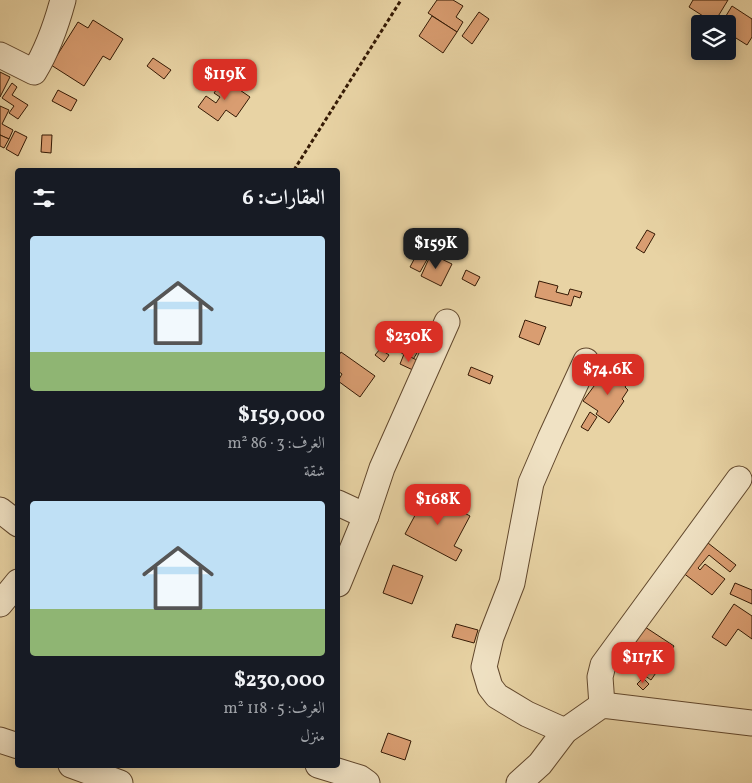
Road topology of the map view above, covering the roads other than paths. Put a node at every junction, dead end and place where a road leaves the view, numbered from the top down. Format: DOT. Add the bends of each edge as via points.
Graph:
graph roads {
  1 [pos="64,0"];
  2 [pos="0,55"];
  3 [pos="447,322"];
  4 [pos="586,360"];
  5 [pos="739,479"];
  6 [pos="340,504"];
  7 [pos="0,510"];
  8 [pos="366,516"];
  9 [pos="15,522"];
  10 [pos="340,579"];
  11 [pos="15,586"];
  12 [pos="0,604"];
  13 [pos="602,705"];
  14 [pos="752,724"];
  15 [pos="565,731"];
  16 [pos="0,740"];
  17 [pos="15,745"];
  18 [pos="79,768"];
  19 [pos="328,768"];
  20 [pos="120,783"];
  21 [pos="367,783"];
  22 [pos="519,783"];
  1 -- 2 [label="street" via="55,31 34,72"];
  3 -- 8 [label="street" via="382,468"];
  4 -- 15 [label="street" via="531,483 512,584 491,637 484,667 490,687 497,696"];
  5 -- 13 [label="street" via="603,665 600,677"];
  6 -- 8 [label="street"];
  7 -- 9 [label="street"];
  8 -- 10 [label="street"];
  11 -- 12 [label="street"];
  13 -- 14 [label="street"];
  13 -- 15 [label="street"];
  15 -- 22 [label="street" via="540,764"];
  16 -- 17 [label="street"];
  18 -- 20 [label="street"];
  19 -- 21 [label="street"];
}
